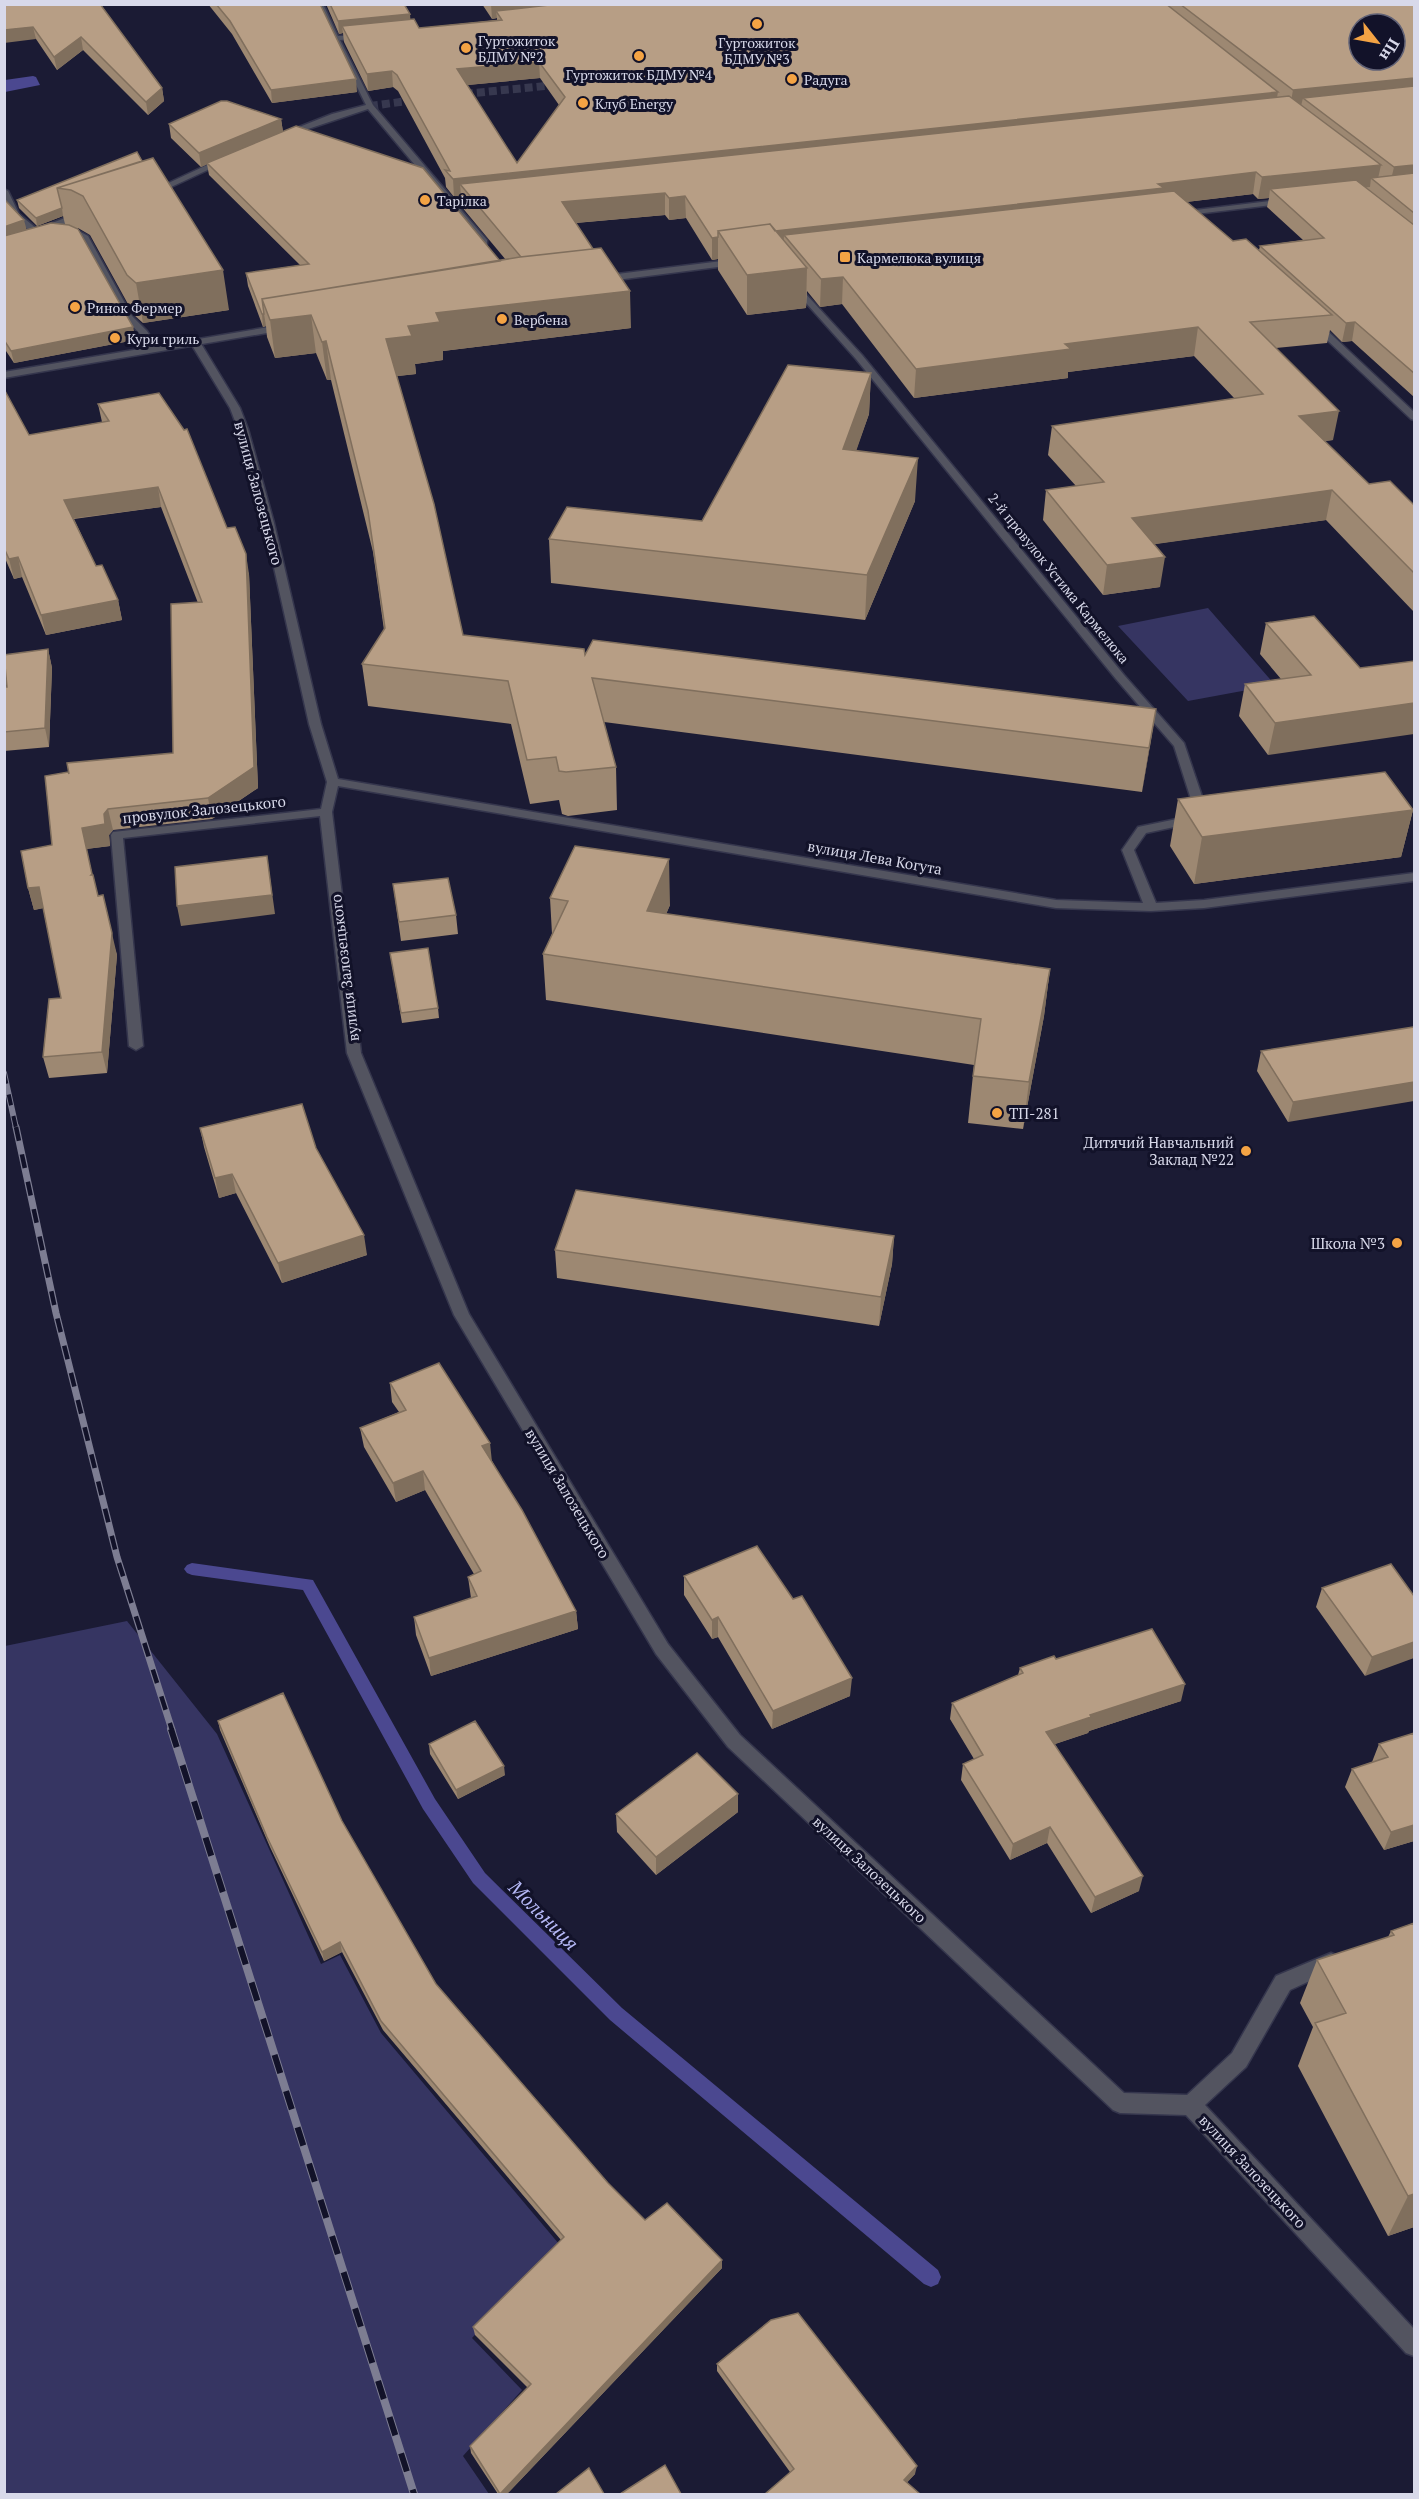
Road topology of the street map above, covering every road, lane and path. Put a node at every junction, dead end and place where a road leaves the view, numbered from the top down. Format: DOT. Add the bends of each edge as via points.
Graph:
graph roads {
  1 [pos="319,4"];
  2 [pos="372,35"];
  3 [pos="337,38"];
  4 [pos="370,106"];
  5 [pos="280,138"];
  6 [pos="235,156"];
  7 [pos="4,191"];
  8 [pos="145,196"];
  9 [pos="495,197"];
  10 [pos="1296,200"];
  11 [pos="452,202"];
  12 [pos="90,211"];
  13 [pos="1189,213"];
  14 [pos="1166,215"];
  15 [pos="1198,220"];
  16 [pos="36,232"];
  17 [pos="4,245"];
  18 [pos="492,252"];
  19 [pos="748,261"];
  20 [pos="786,275"];
  21 [pos="594,280"];
  22 [pos="1311,320"];
  23 [pos="301,325"];
  24 [pos="195,342"];
  25 [pos="153,349"];
  26 [pos="4,375"];
  27 [pos="1414,417"];
  28 [pos="333,782"];
  29 [pos="326,813"];
  30 [pos="1414,877"];
  31 [pos="1151,906"];
  32 [pos="136,1046"];
  33 [pos="1348,1955"];
  34 [pos="1191,2104"];
  35 [pos="1414,2345"];
  1 -- 3 [label="street"];
  2 -- 3 [label="street"];
  3 -- 4 [label="street"];
  4 -- 5 [label="street"];
  4 -- 11 [label="street"];
  6 -- 8 [label="street"];
  7 -- 16 [label="street" via="16,215"];
  9 -- 11 [label="street"];
  10 -- 13 [label="street"];
  11 -- 18 [label="street"];
  12 -- 16 [label="street"];
  13 -- 14 [label="street"];
  13 -- 15 [label="street"];
  16 -- 17 [label="street"];
  16 -- 25 [label="street" via="64,230 85,238 128,317"];
  19 -- 21 [label="street"];
  20 -- 31 [label="street, 2-й провулок Устима Кармелюка" via="859,357 1180,745 1203,817 1142,830 1128,849"];
  22 -- 27 [label="street"];
  23 -- 24 [label="street"];
  24 -- 25 [label="street"];
  24 -- 28 [label="street, вулиця Залозецького" via="235,408 243,429 315,724"];
  25 -- 26 [label="street"];
  28 -- 29 [label="street, вулиця Залозецького"];
  28 -- 31 [label="street, вулиця Лева Когута" via="1056,904"];
  29 -- 32 [label="street, провулок Залозецького" via="117,835"];
  29 -- 34 [label="street, вулиця Залозецького" via="354,1053 462,1315 662,1649 734,1741 1120,2103"];
  30 -- 31 [label="street, вулиця Лева Когута" via="1204,904"];
  33 -- 34 [label="street" via="1283,1983 1239,2060"];
  34 -- 35 [label="street, вулиця Залозецького"];
}
